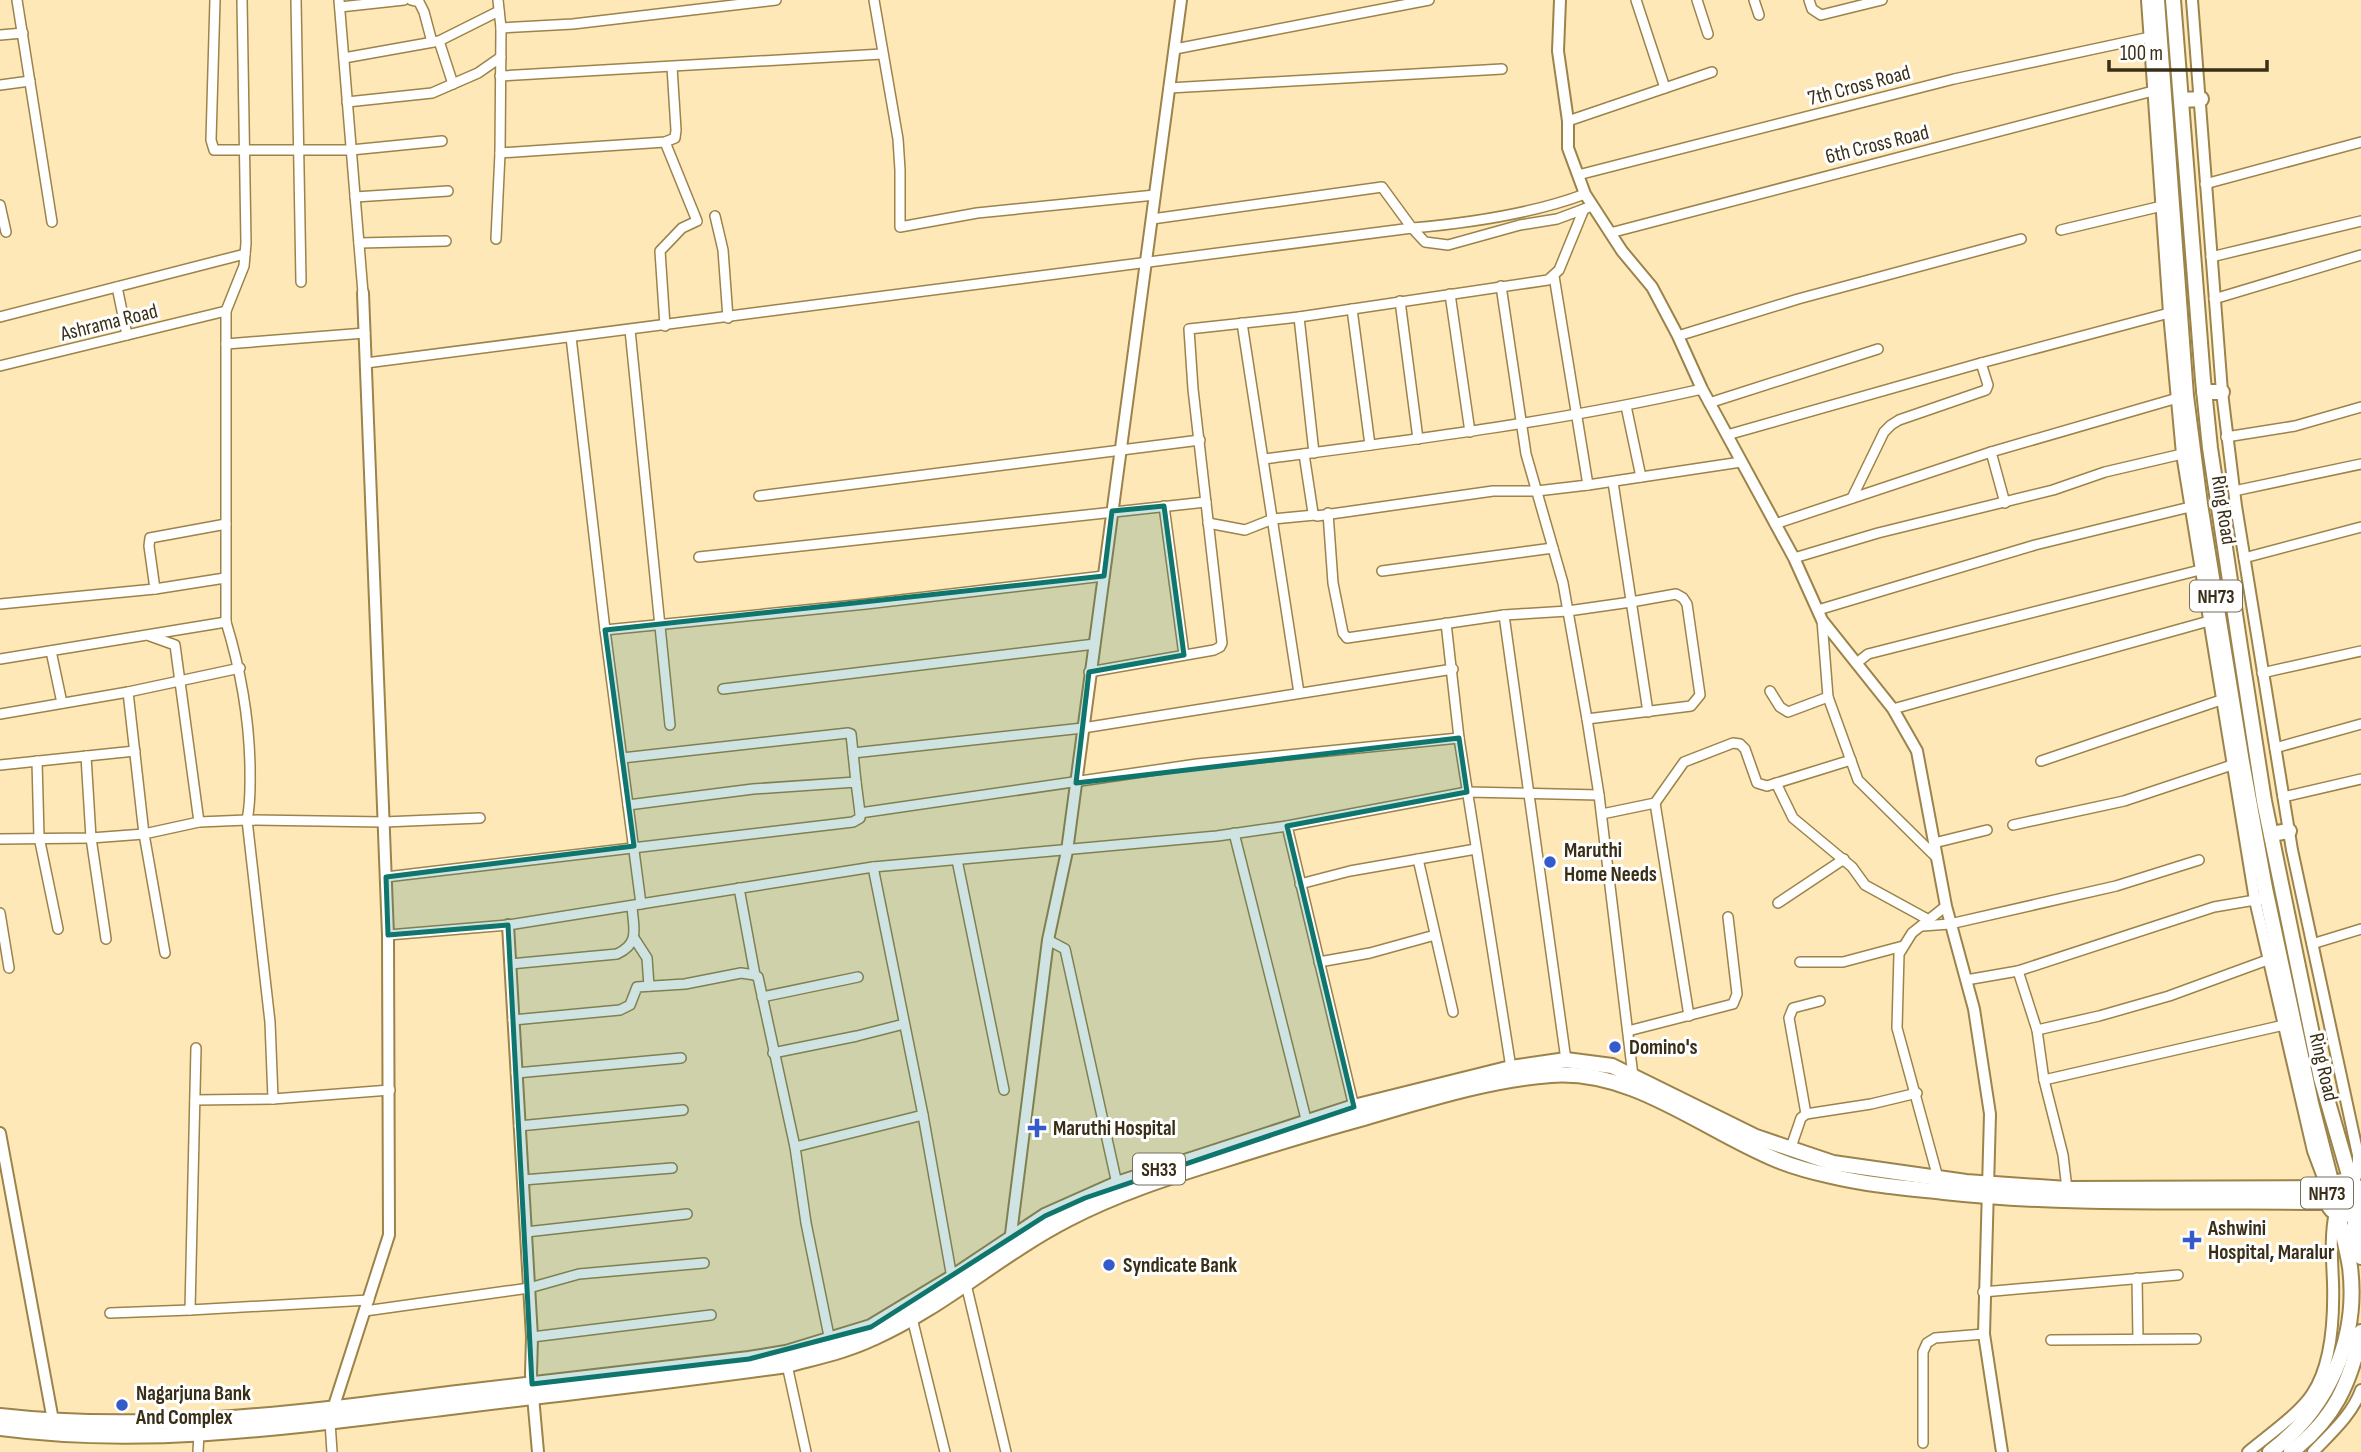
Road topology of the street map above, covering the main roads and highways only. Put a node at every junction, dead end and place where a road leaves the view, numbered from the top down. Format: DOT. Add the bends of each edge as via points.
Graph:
graph roads {
  1 [pos="2157,0"];
  2 [pos="2174,0"];
  3 [pos="2201,99"];
  4 [pos="2182,100"];
  5 [pos="2222,391"];
  6 [pos="2204,392"];
  7 [pos="2248,695"];
  8 [pos="2226,698"];
  9 [pos="2289,831"];
  10 [pos="2271,834"];
  11 [pos="2355,1184"];
  12 [pos="1988,1190"];
  13 [pos="2332,1198"];
  14 [pos="2358,1209"];
  15 [pos="2358,1241"];
  16 [pos="1011,1246"];
  17 [pos="2361,1256"];
  18 [pos="960,1277"];
  19 [pos="2361,1332"];
  20 [pos="2359,1349"];
  21 [pos="533,1390"];
  22 [pos="331,1415"];
  23 [pos="0,1416"];
  24 [pos="0,1428"];
  25 [pos="54,1429"];
  26 [pos="2270,1452"];
  27 [pos="2291,1452"];
  1 -- 8 [label="main road, Ring Road / NH73" via="2181,397"];
  2 -- 4 [label="main road, Ring Road / NH73"];
  3 -- 4 [label="main road"];
  4 -- 6 [label="main road, Ring Road / NH73"];
  5 -- 6 [label="main road"];
  6 -- 7 [label="main road, Ring Road / NH73"];
  7 -- 8 [label="main road"];
  7 -- 10 [label="main road, Ring Road / NH73"];
  8 -- 13 [label="main road, Ring Road / NH73" via="2261,899"];
  9 -- 10 [label="main road"];
  10 -- 11 [label="main road, Ring Road / NH73" via="2321,1078"];
  11 -- 13 [label="main road, NH73" via="2339,1181"];
  11 -- 14 [label="main road, NH73" via="2360,1193"];
  12 -- 13 [label="main road, SH33"];
  12 -- 13 [label="main road, SH33" via="2070,1202"];
  12 -- 16 [label="main road, SH33" via="1880,1185 1833,1177 1779,1161 1626,1086 1592,1076 1557,1074 1458,1091 1311,1132 1116,1196"];
  12 -- 16 [label="main road, SH33" via="1833,1163 1790,1150 1612,1066 1566,1060 1511,1068 1354,1107 1117,1184 1045,1216"];
  13 -- 14 [label="main road, NH73" via="2347,1214"];
  13 -- 26 [label="main road, Ring Road / NH73" via="2350,1266 2351,1288 2339,1366 2322,1400"];
  14 -- 15 [label="main road, NH73"];
  15 -- 17 [label="main road, NH73"];
  16 -- 18 [label="main road, SH33"];
  18 -- 21 [label="main road, SH33" via="871,1327 786,1353"];
  18 -- 21 [label="main road, SH33" via="912,1318 835,1352 788,1364"];
  19 -- 20 [label="main road"];
  20 -- 27 [label="main road" via="2330,1415"];
  21 -- 22 [label="main road, SH33"];
  22 -- 25 [label="main road, SH33"];
  22 -- 25 [label="main road, SH33" via="199,1433 137,1436"];
  23 -- 25 [label="main road, SH33"];
  24 -- 25 [label="main road, SH33"];
}
